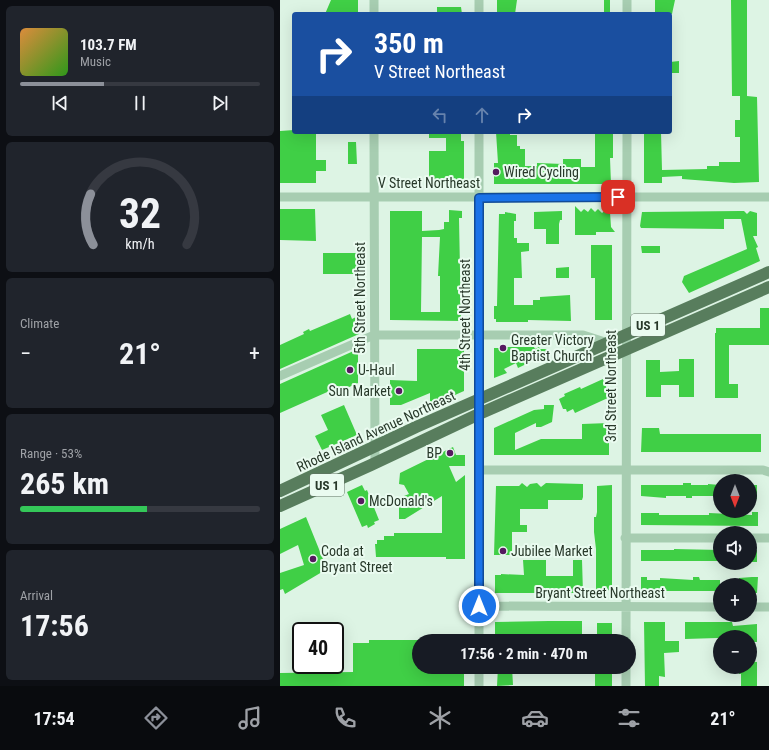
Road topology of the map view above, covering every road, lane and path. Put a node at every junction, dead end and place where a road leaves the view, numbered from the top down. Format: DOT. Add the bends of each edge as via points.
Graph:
graph roads {
  1 [pos="374,0"];
  2 [pos="479,0"];
  3 [pos="627,0"];
  4 [pos="374,12"];
  5 [pos="479,12"];
  6 [pos="627,12"];
  7 [pos="374,134"];
  8 [pos="479,134"];
  9 [pos="627,134"];
  10 [pos="627,197"];
  11 [pos="769,197"];
  12 [pos="280,198"];
  13 [pos="374,198"];
  14 [pos="479,198"];
  15 [pos="769,272"];
  16 [pos="769,287"];
  17 [pos="374,335"];
  18 [pos="479,335"];
  19 [pos="626,335"];
  20 [pos="608,343"];
  21 [pos="626,350"];
  22 [pos="280,376"];
  23 [pos="479,400"];
  24 [pos="479,414"];
  25 [pos="374,448"];
  26 [pos="375,464"];
  27 [pos="625,469"];
  28 [pos="479,470"];
  29 [pos="768,471"];
  30 [pos="280,491"];
  31 [pos="280,506"];
  32 [pos="625,538"];
  33 [pos="713,538"];
  34 [pos="757,538"];
  35 [pos="769,538"];
  36 [pos="479,606"];
  37 [pos="625,607"];
  38 [pos="713,607"];
  39 [pos="757,607"];
  40 [pos="769,607"];
  41 [pos="479,634"];
  42 [pos="626,634"];
  43 [pos="479,674"];
  44 [pos="626,674"];
  45 [pos="479,686"];
  46 [pos="626,686"];
  1 -- 4 [label="street"];
  2 -- 5 [label="street"];
  3 -- 6 [label="street"];
  7 -- 13 [label="street, 5th Street Northeast"];
  8 -- 14 [label="street, 4th Street Northeast"];
  9 -- 10 [label="street, 3rd Street Northeast"];
  10 -- 11 [label="street, V Street Northeast"];
  10 -- 14 [label="street, V Street Northeast"];
  10 -- 19 [label="street, 3rd Street Northeast"];
  12 -- 13 [label="street, V Street Northeast"];
  13 -- 14 [label="street, V Street Northeast"];
  13 -- 17 [label="street, 5th Street Northeast"];
  14 -- 18 [label="street, 4th Street Northeast"];
  15 -- 19 [label="main road, Rhode Island Avenue Northeast / US 1"];
  16 -- 21 [label="main road, Rhode Island Avenue Northeast / US 1"];
  17 -- 18 [label="street"];
  17 -- 22 [label="street"];
  17 -- 25 [label="street, 5th Street Northeast"];
  18 -- 20 [label="street" via="583,335"];
  18 -- 23 [label="street, 4th Street Northeast"];
  19 -- 20 [label="main road, Rhode Island Avenue Northeast / US 1"];
  19 -- 21 [label="street, 3rd Street Northeast"];
  20 -- 23 [label="main road, Rhode Island Avenue Northeast / US 1"];
  21 -- 24 [label="main road, Rhode Island Avenue Northeast / US 1"];
  21 -- 27 [label="street, 3rd Street Northeast"];
  23 -- 24 [label="street, 4th Street Northeast"];
  23 -- 25 [label="main road, Rhode Island Avenue Northeast / US 1"];
  24 -- 26 [label="main road, Rhode Island Avenue Northeast / US 1"];
  24 -- 28 [label="street, 4th Street Northeast"];
  25 -- 26 [label="street, 5th Street Northeast"];
  25 -- 30 [label="main road, Rhode Island Avenue Northeast / US 1"];
  26 -- 31 [label="main road, Rhode Island Avenue Northeast / US 1"];
  27 -- 28 [label="street"];
  27 -- 29 [label="street"];
  27 -- 32 [label="street, 3rd Street Northeast"];
  28 -- 36 [label="street, 4th Street Northeast"];
  32 -- 33 [label="street"];
  32 -- 37 [label="street, 3rd Street Northeast"];
  34 -- 35 [label="street"];
  36 -- 37 [label="street, Bryant Street Northeast"];
  36 -- 41 [label="street, 4th Street Northeast"];
  37 -- 38 [label="street, Bryant Street Northeast"];
  37 -- 42 [label="street, 3rd Street Northeast"];
  39 -- 40 [label="street"];
  43 -- 45 [label="street"];
  44 -- 46 [label="street"];
}
